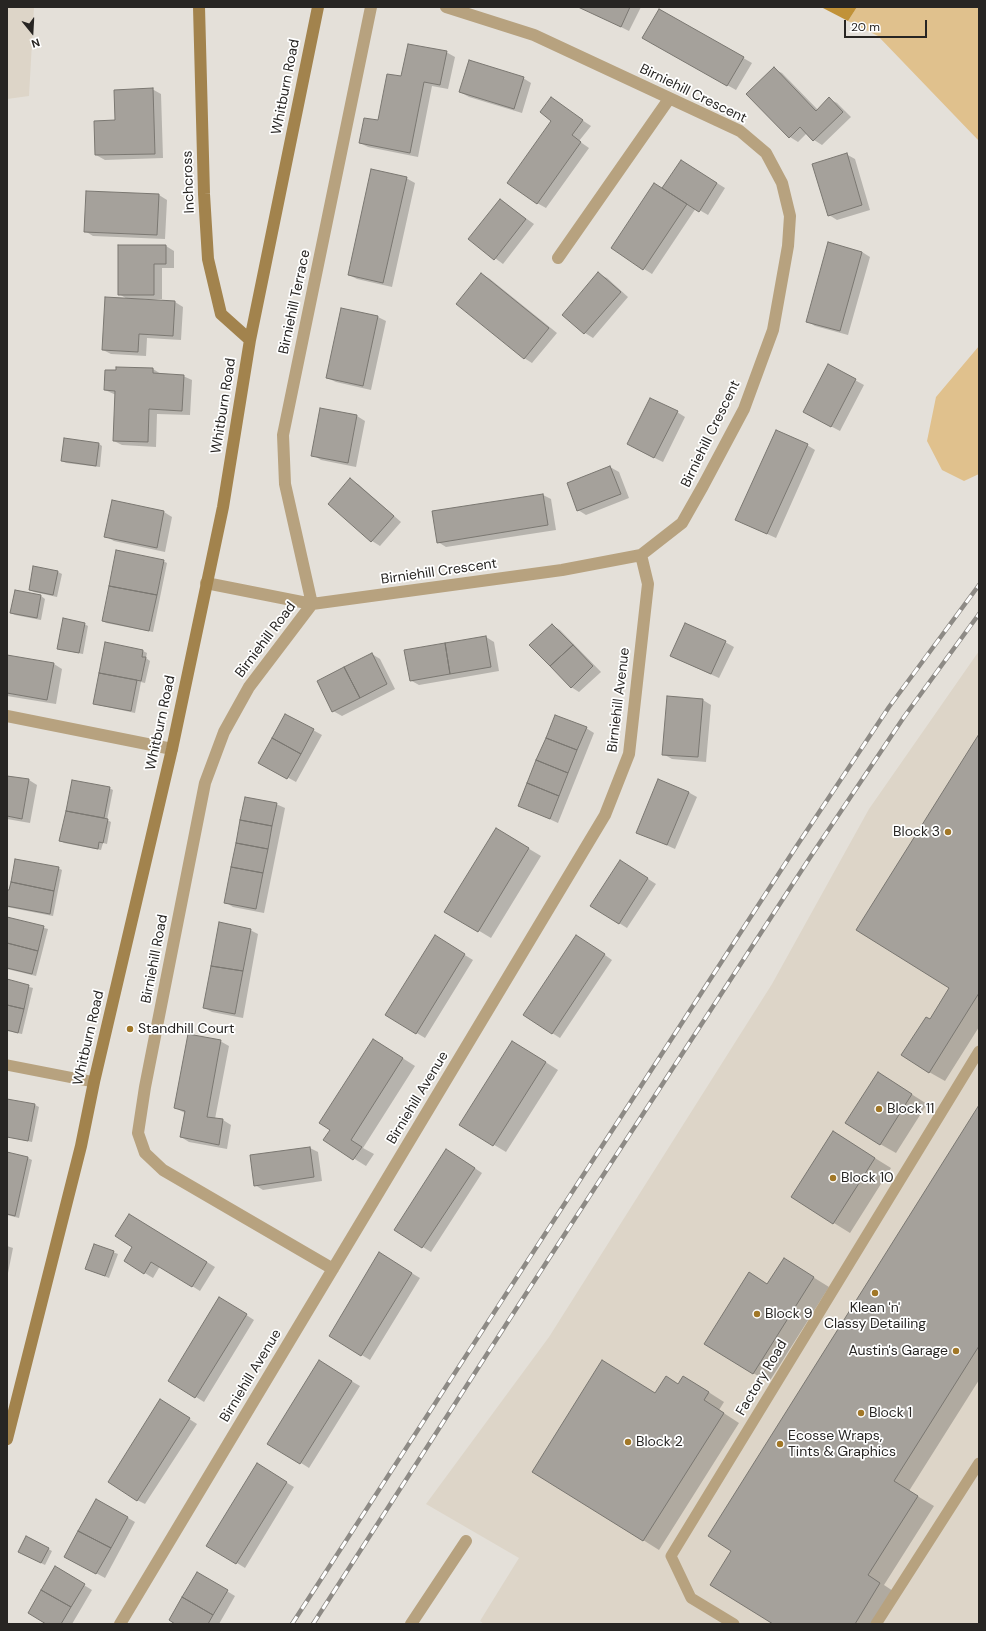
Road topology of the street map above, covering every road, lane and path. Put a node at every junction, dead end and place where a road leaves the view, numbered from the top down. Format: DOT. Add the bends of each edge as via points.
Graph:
graph roads {
  1 [pos="199,7"];
  2 [pos="318,7"];
  3 [pos="371,7"];
  4 [pos="446,7"];
  5 [pos="669,99"];
  6 [pos="558,258"];
  7 [pos="250,340"];
  8 [pos="641,556"];
  9 [pos="206,583"];
  10 [pos="312,604"];
  11 [pos="7,716"];
  12 [pos="172,749"];
  13 [pos="979,1051"];
  14 [pos="7,1065"];
  15 [pos="94,1082"];
  16 [pos="333,1268"];
  17 [pos="7,1439"];
  18 [pos="979,1463"];
  19 [pos="466,1541"];
  20 [pos="120,1624"];
  21 [pos="412,1624"];
  22 [pos="734,1624"];
  23 [pos="876,1624"];
  1 -- 7 [label="main road, Inchcross" via="208,259 221,314"];
  2 -- 7 [label="main road, Whitburn Road"];
  3 -- 10 [label="street, Birniehill Terrace" via="283,435 285,484"];
  4 -- 5 [label="street, Birniehill Crescent" via="534,35"];
  5 -- 6 [label="street"];
  5 -- 8 [label="street, Birniehill Crescent" via="740,131 766,153 782,183 790,216 788,246 773,330 744,409 682,523"];
  7 -- 9 [label="main road, Whitburn Road" via="223,507"];
  8 -- 10 [label="street, Birniehill Crescent" via="562,570"];
  8 -- 16 [label="street, Birniehill Avenue" via="648,584 629,754 605,815"];
  9 -- 10 [label="street, Birniehill Crescent"];
  9 -- 12 [label="main road, Whitburn Road"];
  10 -- 16 [label="street, Birniehill Road" via="249,687 224,732 205,783 138,1133 145,1153 163,1170"];
  11 -- 12 [label="street"];
  12 -- 15 [label="main road, Whitburn Road"];
  13 -- 22 [label="lane, Factory Road" via="671,1556 691,1598"];
  14 -- 15 [label="lane"];
  15 -- 17 [label="main road, Whitburn Road" via="81,1146"];
  16 -- 20 [label="street, Birniehill Avenue"];
  18 -- 23 [label="lane"];
  19 -- 21 [label="street"];
}
